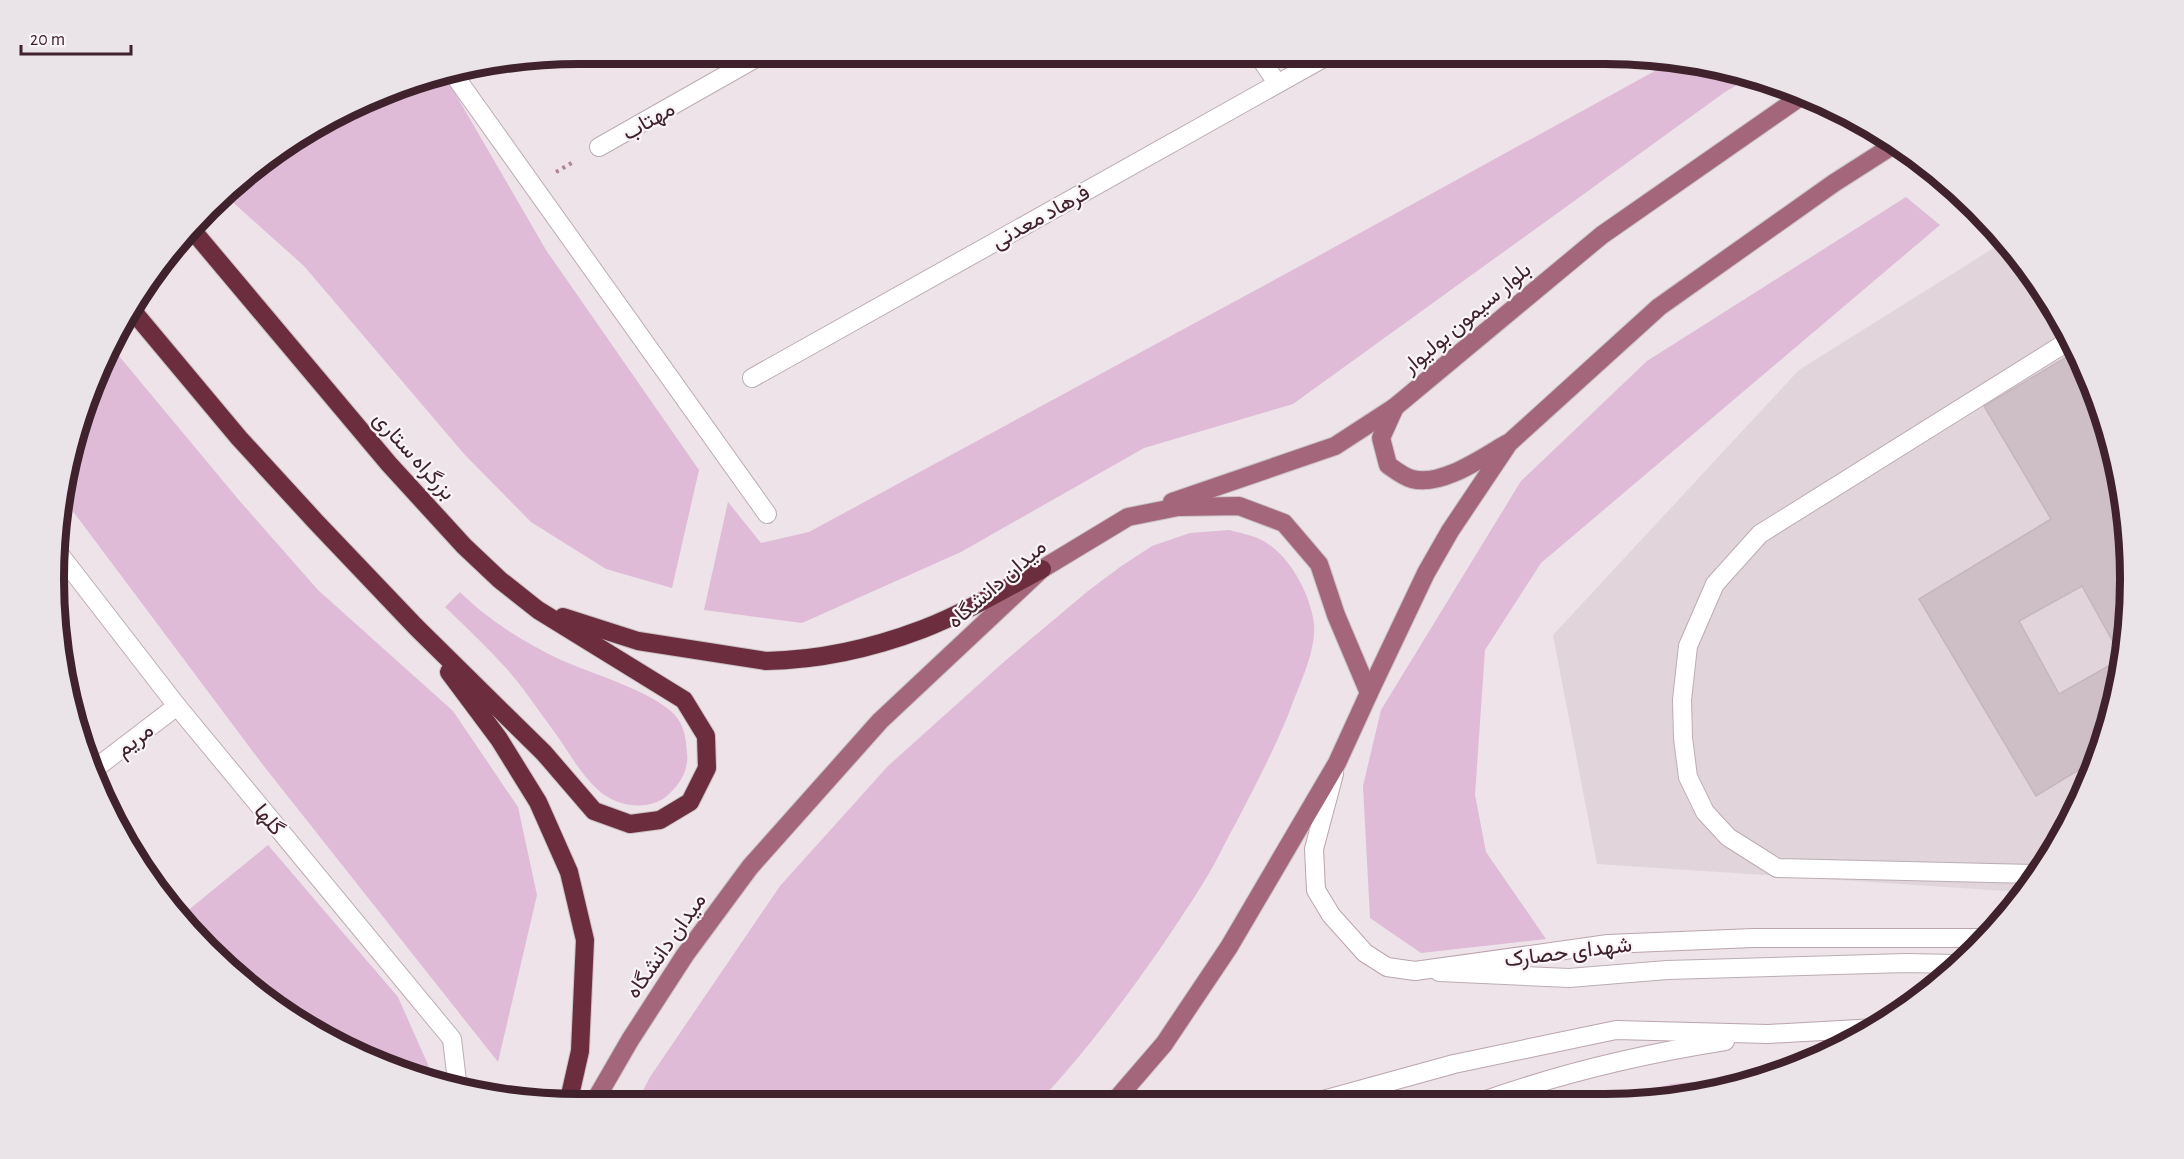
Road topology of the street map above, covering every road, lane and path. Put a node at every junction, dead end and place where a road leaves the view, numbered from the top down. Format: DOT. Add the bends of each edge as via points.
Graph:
graph roads {
  1 [pos="745,64"];
  2 [pos="1264,64"];
  3 [pos="1312,64"];
  4 [pos="457,79"];
  5 [pos="1277,83"];
  6 [pos="1794,101"];
  7 [pos="599,147"];
  8 [pos="1887,149"];
  9 [pos="533,185"];
  10 [pos="197,235"];
  11 [pos="137,316"];
  12 [pos="2062,345"];
  13 [pos="752,378"];
  14 [pos="1395,407"];
  15 [pos="1509,442"];
  16 [pos="767,514"];
  17 [pos="1128,517"];
  18 [pos="65,561"];
  19 [pos="1042,569"];
  20 [pos="538,610"];
  21 [pos="416,627"];
  22 [pos="1369,693"];
  23 [pos="177,706"];
  24 [pos="1337,763"];
  25 [pos="100,765"];
  26 [pos="2027,874"];
  27 [pos="1975,938"];
  28 [pos="1947,964"];
  29 [pos="1415,971"];
  30 [pos="1856,1029"];
  31 [pos="1768,1034"];
  32 [pos="457,1080"];
  33 [pos="570,1094"];
  34 [pos="599,1094"];
  35 [pos="1121,1094"];
  36 [pos="1345,1094"];
  37 [pos="1502,1094"];
  1 -- 7 [label="street, مهتاب"];
  2 -- 5 [label="street"];
  3 -- 5 [label="street, فرهاد معدنی"];
  4 -- 9 [label="street"];
  5 -- 13 [label="street, فرهاد معدنی"];
  6 -- 14 [label="main road, بلوار سیمون بولیوار" via="1602,235"];
  7 -- 9 [label="path, مهتاب"];
  8 -- 15 [label="main road" via="1659,307"];
  9 -- 16 [label="street"];
  10 -- 20 [label="highway, بزرگراه ستاری" via="389,464 471,553"];
  11 -- 21 [label="highway" via="239,438"];
  12 -- 26 [label="street" via="1760,534 1715,584 1688,646 1682,700 1688,777 1705,812 1728,837 1777,868"];
  14 -- 15 [label="main road" via="1381,438 1388,465 1411,479 1430,480 1463,469"];
  14 -- 17 [label="main road, بلوار سیمون بولیوار" via="1335,446"];
  15 -- 22 [label="main road" via="1432,562"];
  17 -- 19 [label="main road, میدان دانشگاه"];
  17 -- 22 [label="main road, میدان دانشگاه" via="1178,507 1239,506 1284,523 1319,564"];
  18 -- 23 [label="street, گلها"];
  19 -- 20 [label="highway" via="924,628 853,651 786,661 638,641"];
  19 -- 34 [label="main road, میدان دانشگاه" via="880,721 750,867 679,965"];
  20 -- 21 [label="highway, بزرگراه ستاری" via="684,700 706,736 707,768 690,802 660,820 630,824 594,811 544,753"];
  21 -- 33 [label="highway" via="516,766 538,802 569,873 585,940 580,1051"];
  22 -- 24 [label="main road"];
  23 -- 25 [label="street, مریم"];
  23 -- 32 [label="street, گلها" via="452,1039"];
  24 -- 29 [label="street, شهدای حصارک" via="1314,849 1316,890 1331,915 1365,953 1388,967"];
  24 -- 35 [label="main road" via="1229,947 1164,1044"];
  27 -- 29 [label="street, شهدای حصارک" via="1753,938 1608,944"];
  28 -- 29 [label="street" via="1667,970 1569,978"];
  30 -- 31 [label="street"];
  31 -- 36 [label="street" via="1616,1030 1454,1064"];
  31 -- 37 [label="street" via="1614,1062"];
}
